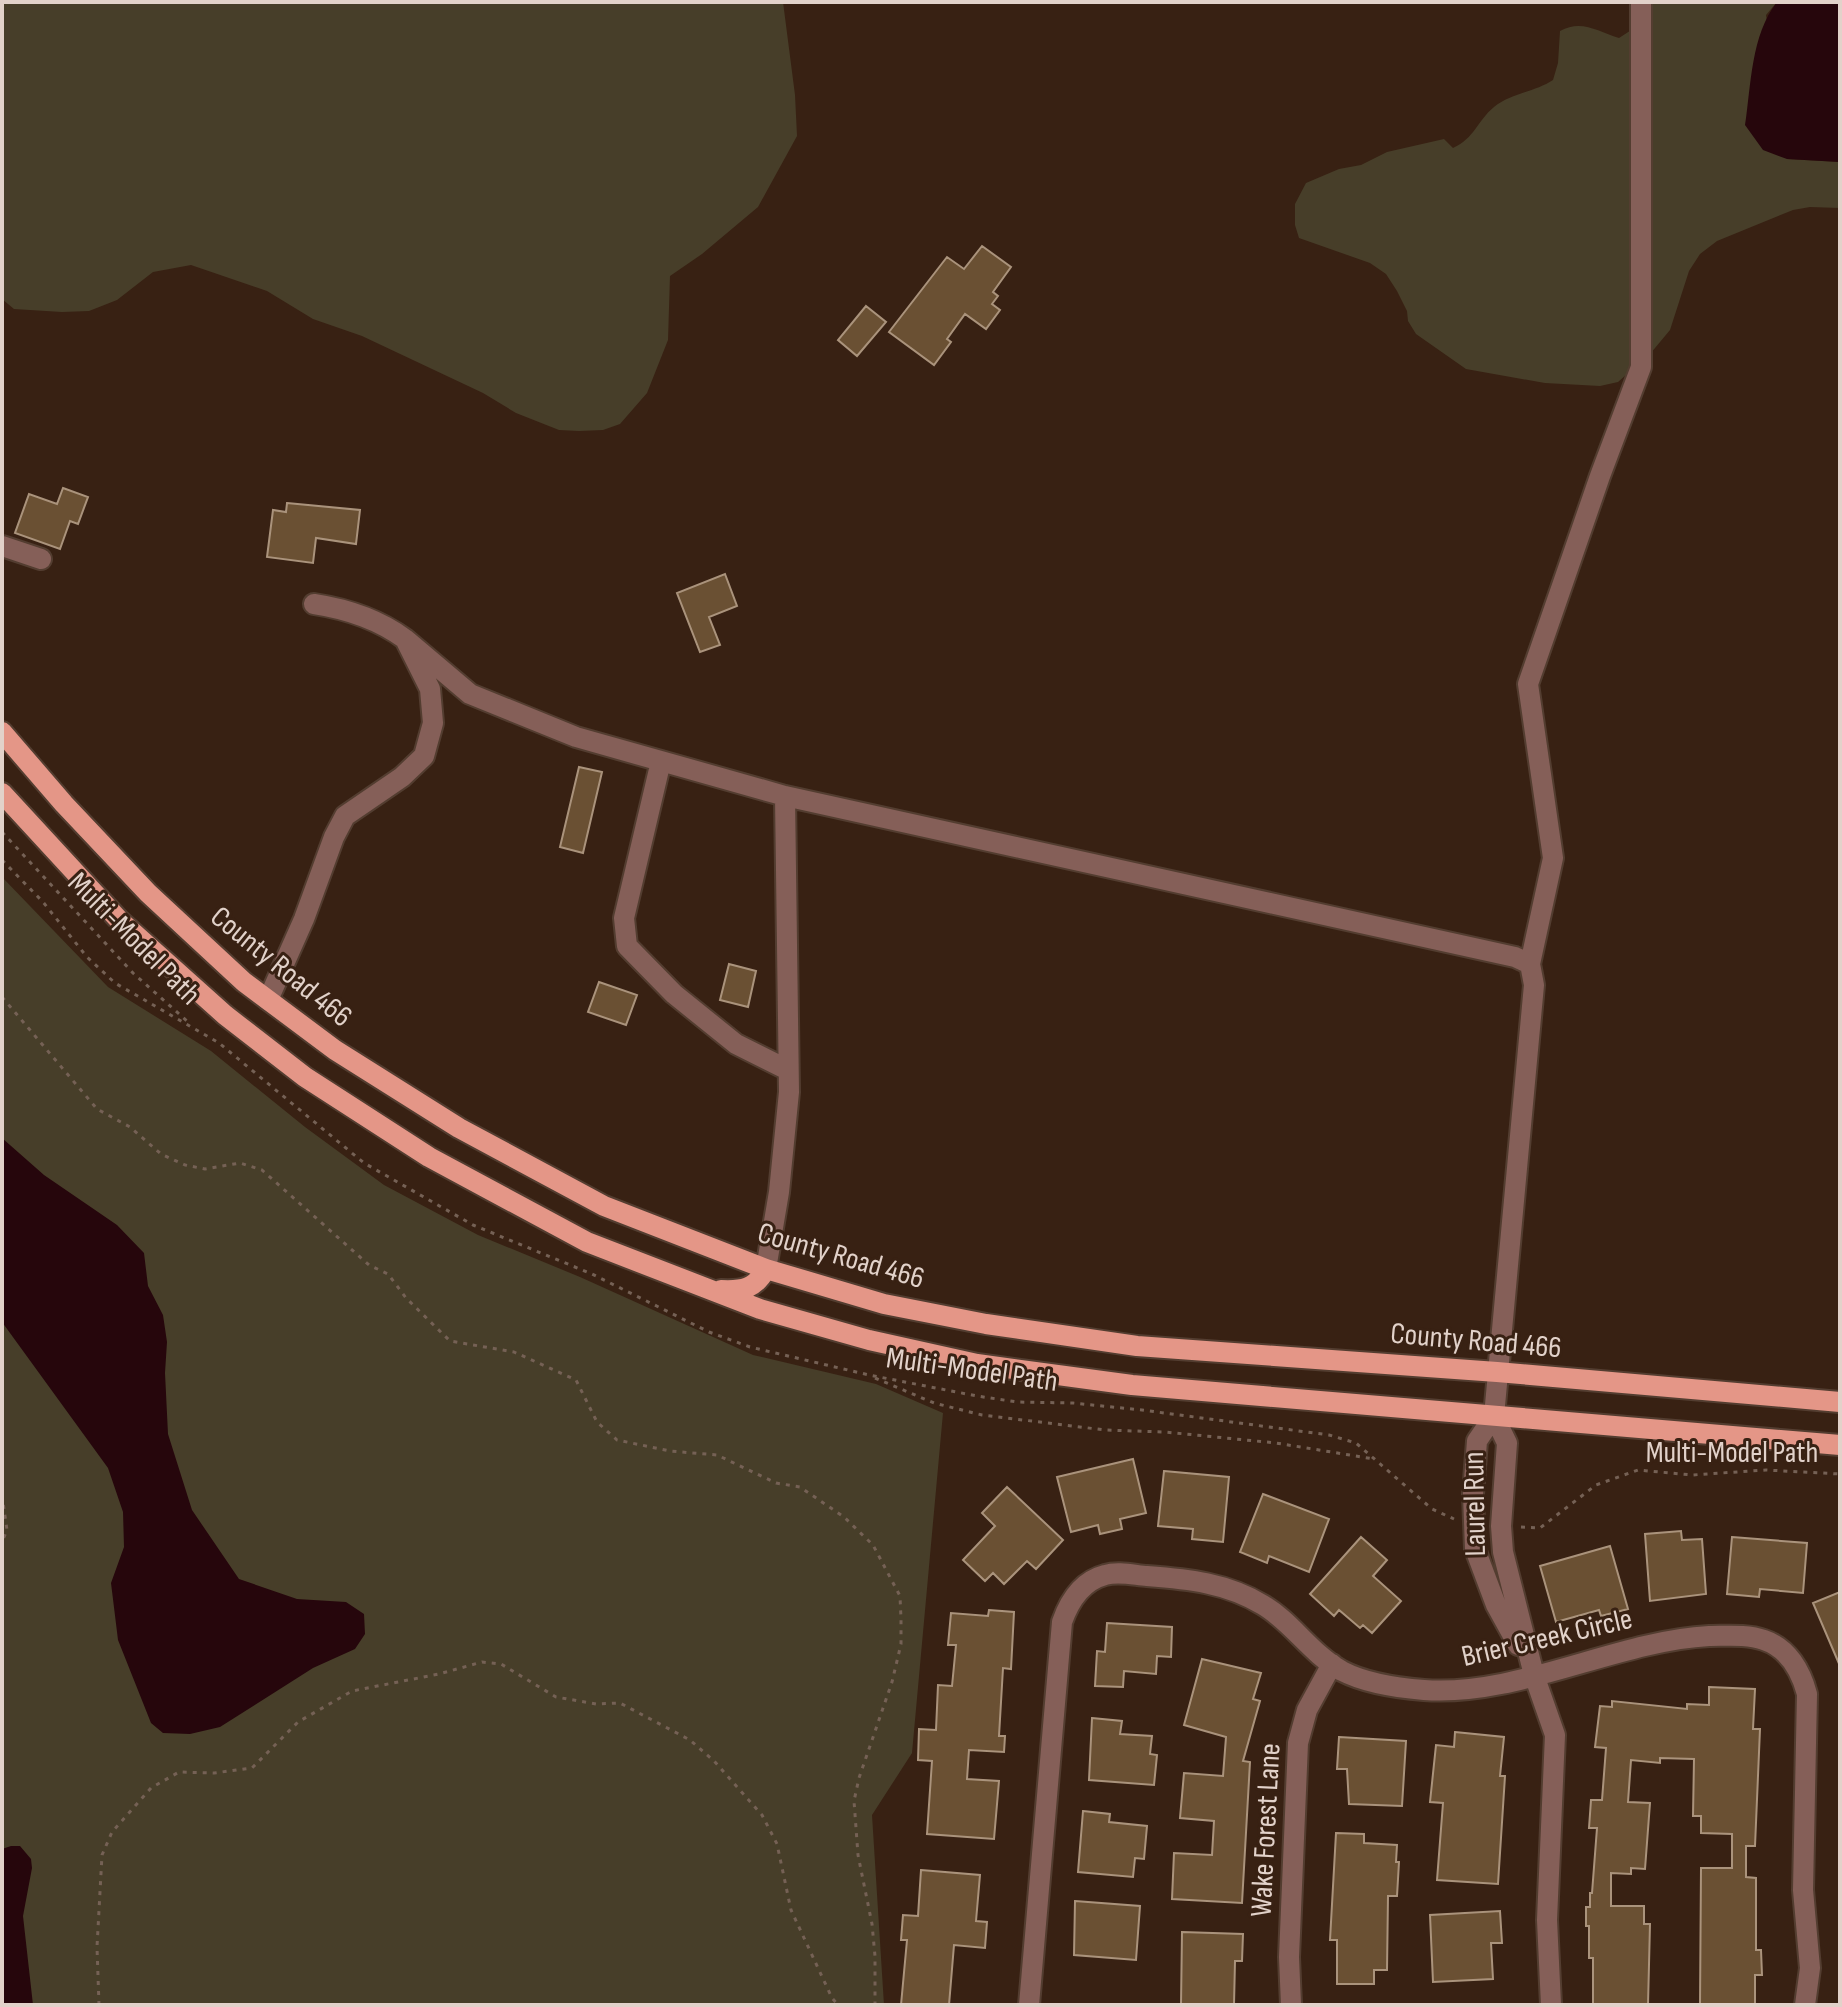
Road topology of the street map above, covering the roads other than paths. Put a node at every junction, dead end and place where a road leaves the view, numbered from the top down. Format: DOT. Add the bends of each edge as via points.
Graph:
graph roads {
  1 [pos="1641,2"];
  2 [pos="2,546"];
  3 [pos="41,559"];
  4 [pos="314,604"];
  5 [pos="405,639"];
  6 [pos="2,732"];
  7 [pos="661,761"];
  8 [pos="2,793"];
  9 [pos="785,796"];
  10 [pos="1530,964"];
  11 [pos="268,1000"];
  12 [pos="788,1070"];
  13 [pos="766,1269"];
  14 [pos="709,1289"];
  15 [pos="1497,1372"];
  16 [pos="1840,1402"];
  17 [pos="1494,1416"];
  18 [pos="1840,1445"];
  19 [pos="1332,1664"];
  20 [pos="1534,1675"];
  21 [pos="1029,2005"];
  22 [pos="1291,2005"];
  23 [pos="1551,2005"];
  24 [pos="1805,2005"];
  1 -- 10 [label="street" via="1641,367 1528,684 1553,858"];
  2 -- 3 [label="street"];
  4 -- 5 [label="street" via="386,625"];
  5 -- 7 [label="street" via="470,694 576,737"];
  5 -- 11 [label="street" via="430,689 433,723 424,756 345,816"];
  6 -- 11 [label="main road, County Road 466" via="148,893"];
  7 -- 9 [label="street"];
  7 -- 12 [label="street" via="624,918 627,946 674,994 736,1044"];
  8 -- 14 [label="main road" via="119,920 225,1015 305,1077 429,1157 587,1242"];
  9 -- 10 [label="street" via="1500,953"];
  9 -- 12 [label="street"];
  10 -- 15 [label="street" via="1534,985"];
  11 -- 13 [label="main road, County Road 466" via="335,1050 446,1120 591,1199"];
  12 -- 13 [label="street" via="779,1192"];
  13 -- 14 [label="main road" via="758,1283 741,1291"];
  13 -- 15 [label="main road, County Road 466" via="884,1304 1137,1346"];
  14 -- 17 [label="main road" via="869,1340 977,1364 1132,1385"];
  15 -- 16 [label="main road, County Road 466"];
  15 -- 17 [label="street"];
  17 -- 18 [label="main road"];
  17 -- 20 [label="street, Laurel Run" via="1507,1443 1501,1526 1506,1568"];
  17 -- 20 [label="street, Laurel Run" via="1477,1441 1475,1549 1496,1605"];
  19 -- 20 [label="street, Brier Creek Circle" via="1372,1681 1424,1690 1477,1688"];
  19 -- 21 [label="street, Brier Creek Circle" via="1267,1607 1220,1585 1104,1575 1069,1602 1062,1622"];
  19 -- 22 [label="street, Wake Forest Lane" via="1307,1710 1298,1743"];
  20 -- 23 [label="street, Laurel Run" via="1555,1735 1547,1920"];
  20 -- 24 [label="street, Brier Creek Circle" via="1687,1637 1753,1637 1793,1662 1807,1694 1803,1890 1810,1968"];
}
